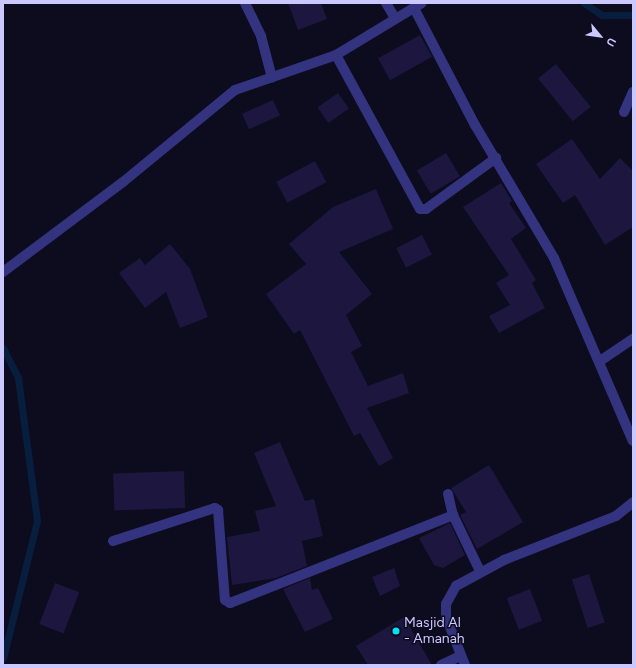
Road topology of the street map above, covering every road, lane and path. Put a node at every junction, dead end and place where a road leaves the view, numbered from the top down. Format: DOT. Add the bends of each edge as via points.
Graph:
graph roads {
  1 [pos="245,3"];
  2 [pos="386,3"];
  3 [pos="418,5"];
  4 [pos="395,18"];
  5 [pos="336,54"];
  6 [pos="272,78"];
  7 [pos="633,92"];
  8 [pos="624,112"];
  9 [pos="496,158"];
  10 [pos="3,272"];
  11 [pos="633,339"];
  12 [pos="600,361"];
  13 [pos="633,441"];
  14 [pos="448,494"];
  15 [pos="633,502"];
  16 [pos="453,515"];
  17 [pos="113,541"];
  18 [pos="480,571"];
  19 [pos="460,656"];
  20 [pos="441,665"];
  21 [pos="465,665"];
  1 -- 6 [label="street" via="261,36"];
  2 -- 4 [label="street"];
  3 -- 4 [label="street"];
  3 -- 9 [label="street" via="475,124"];
  4 -- 5 [label="street"];
  5 -- 6 [label="street"];
  5 -- 9 [label="street" via="420,209 426,209"];
  6 -- 10 [label="street" via="235,90 212,106 123,182"];
  7 -- 8 [label="street"];
  9 -- 12 [label="street" via="554,258"];
  11 -- 12 [label="street"];
  12 -- 13 [label="street"];
  14 -- 16 [label="street"];
  15 -- 18 [label="street" via="616,516"];
  16 -- 17 [label="street" via="230,603 225,600 218,510 215,508"];
  16 -- 18 [label="street"];
  18 -- 19 [label="street" via="456,586 446,604 446,617"];
  19 -- 20 [label="street"];
  19 -- 21 [label="street"];
}
